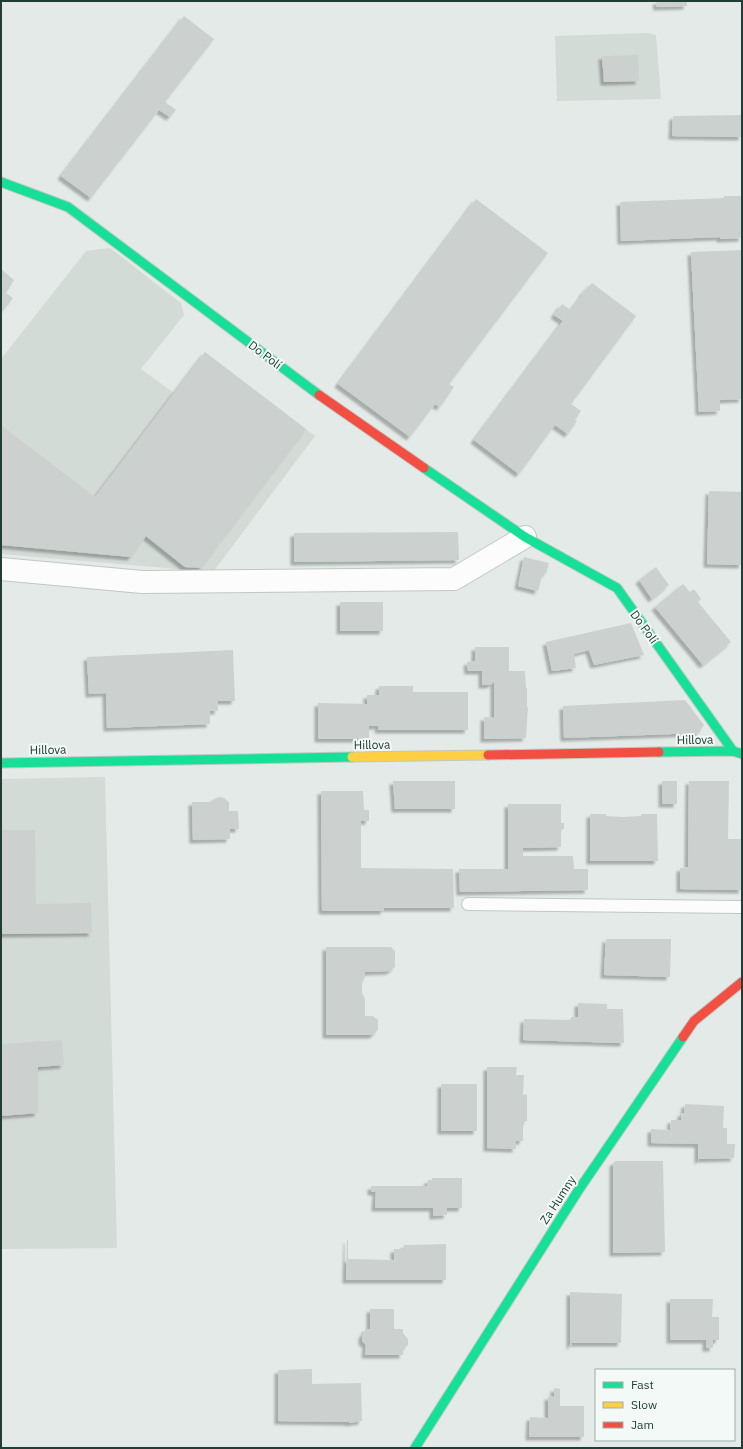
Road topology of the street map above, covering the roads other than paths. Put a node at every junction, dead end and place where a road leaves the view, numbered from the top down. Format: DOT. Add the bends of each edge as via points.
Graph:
graph roads {
  1 [pos="1,182"];
  2 [pos="525,536"];
  3 [pos="1,569"];
  4 [pos="733,751"];
  5 [pos="742,754"];
  6 [pos="1,763"];
  7 [pos="468,904"];
  8 [pos="742,907"];
  9 [pos="742,982"];
  10 [pos="415,1448"];
  1 -- 2 [label="street, Do Polí" via="68,207 331,404"];
  2 -- 3 [label="street" via="454,579 142,582"];
  2 -- 4 [label="street, Do Polí" via="617,588"];
  4 -- 5 [label="street, Hillova"];
  4 -- 6 [label="street, Hillova"];
  7 -- 8 [label="lane"];
  9 -- 10 [label="street, Za Humny" via="694,1020 578,1191"];
}
